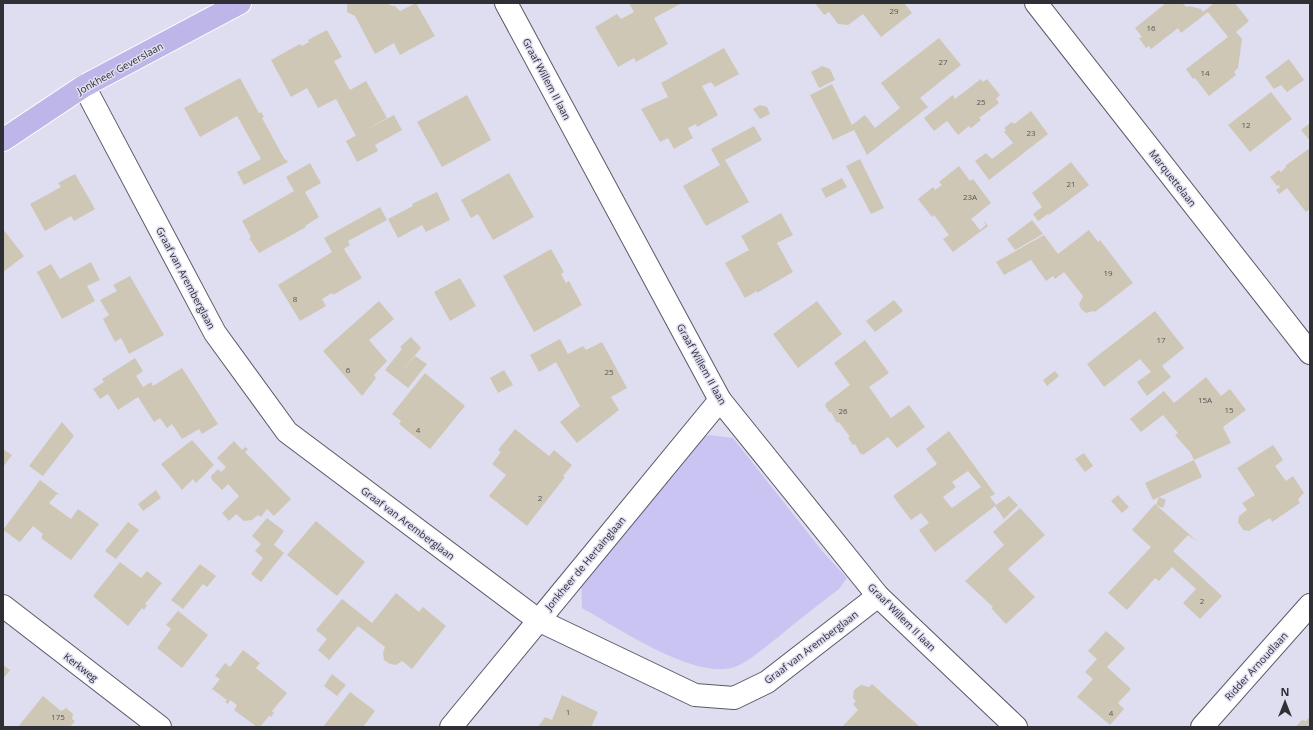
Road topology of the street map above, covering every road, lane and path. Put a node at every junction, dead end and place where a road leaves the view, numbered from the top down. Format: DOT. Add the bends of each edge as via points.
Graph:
graph roads {
  1 [pos="240,3"];
  2 [pos="506,3"];
  3 [pos="1036,3"];
  4 [pos="84,86"];
  5 [pos="3,140"];
  6 [pos="1310,353"];
  7 [pos="720,400"];
  8 [pos="878,596"];
  9 [pos="1310,605"];
  10 [pos="3,606"];
  11 [pos="538,620"];
  12 [pos="160,727"];
  13 [pos="451,727"];
  14 [pos="1016,727"];
  15 [pos="1202,727"];
  1 -- 4 [label="main road, Jonkheer Geverslaan"];
  2 -- 7 [label="street, Graaf Willem II laan"];
  3 -- 6 [label="street, Marquettelaan"];
  4 -- 5 [label="main road, Jonkheer Geverslaan"];
  4 -- 11 [label="street, Graaf van Aremberglaan" via="215,333 287,432"];
  7 -- 8 [label="street, Graaf Willem II laan"];
  7 -- 11 [label="street, Jonkheer de Hertainglaan"];
  8 -- 11 [label="street, Graaf van Aremberglaan" via="767,682 734,698 695,695"];
  8 -- 14 [label="street, Graaf Willem II laan"];
  9 -- 15 [label="street, Ridder Arnoudlaan"];
  10 -- 12 [label="street, Kerkweg"];
  11 -- 13 [label="street, Jonkheer de Hertainglaan"];
}
